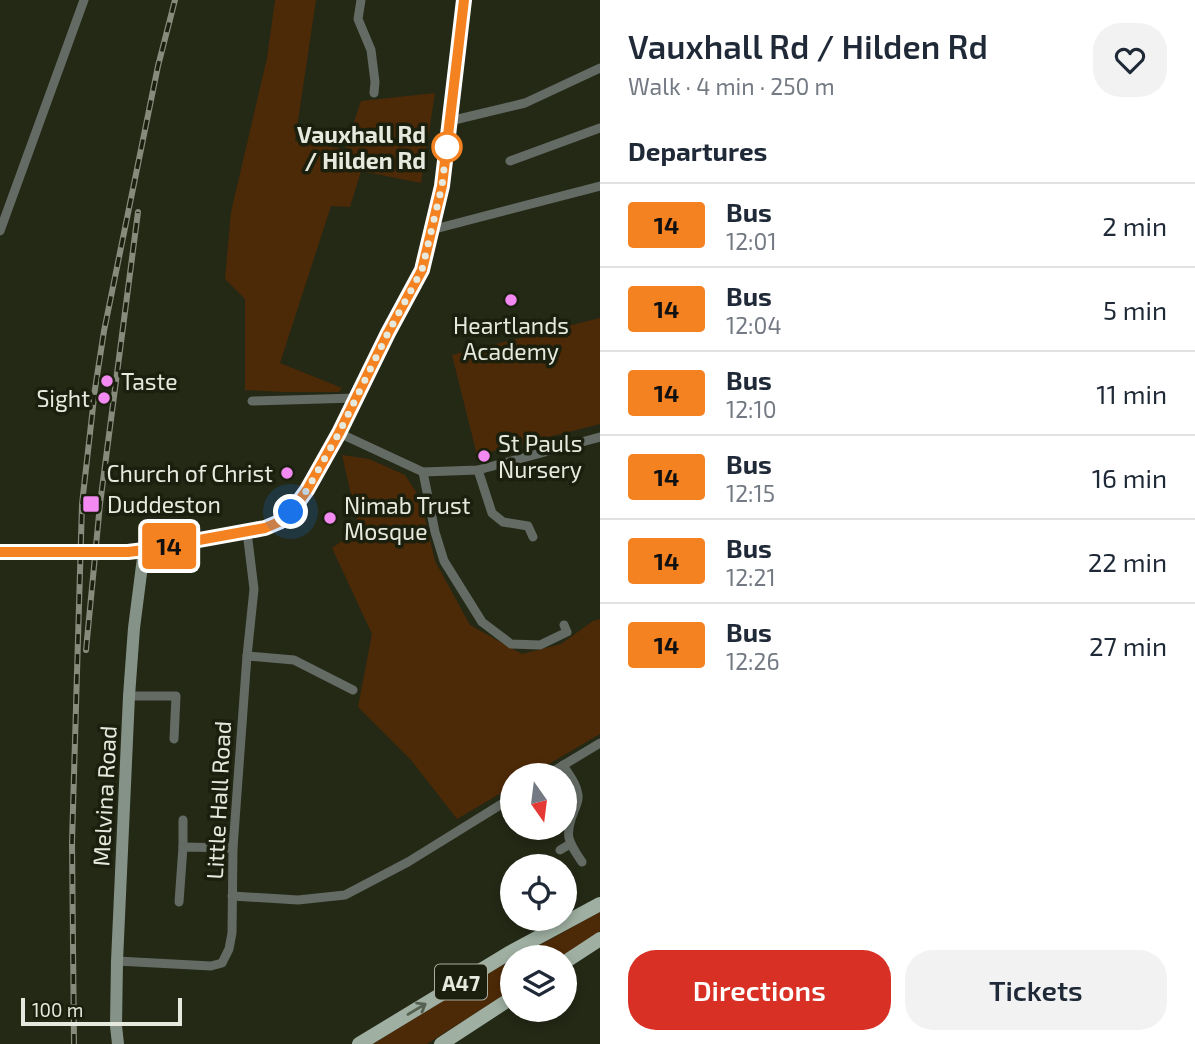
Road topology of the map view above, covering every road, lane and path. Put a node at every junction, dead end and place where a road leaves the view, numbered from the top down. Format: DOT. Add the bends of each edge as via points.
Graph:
graph roads {
  1 [pos="84,0"];
  2 [pos="361,0"];
  3 [pos="464,0"];
  4 [pos="600,68"];
  5 [pos="374,93"];
  6 [pos="450,121"];
  7 [pos="600,128"];
  8 [pos="510,161"];
  9 [pos="600,186"];
  10 [pos="431,230"];
  11 [pos="0,232"];
  12 [pos="356,398"];
  13 [pos="252,401"];
  14 [pos="339,433"];
  15 [pos="600,437"];
  16 [pos="478,470"];
  17 [pos="423,472"];
  18 [pos="247,532"];
  19 [pos="533,537"];
  20 [pos="144,550"];
  21 [pos="0,552"];
  22 [pos="567,632"];
  23 [pos="247,656"];
  24 [pos="353,690"];
  25 [pos="129,696"];
  26 [pos="174,739"];
  27 [pos="600,743"];
  28 [pos="566,763"];
  29 [pos="500,805"];
  30 [pos="183,820"];
  31 [pos="569,840"];
  32 [pos="570,844"];
  33 [pos="183,846"];
  34 [pos="233,848"];
  35 [pos="560,850"];
  36 [pos="582,862"];
  37 [pos="232,896"];
  38 [pos="179,902"];
  39 [pos="600,904"];
  40 [pos="592,945"];
  41 [pos="577,954"];
  42 [pos="117,961"];
  43 [pos="500,1005"];
  44 [pos="118,1044"];
  45 [pos="359,1044"];
  46 [pos="441,1044"];
  1 -- 11 [label="street"];
  2 -- 5 [label="street" via="358,19 371,50"];
  3 -- 6 [label="main road"];
  4 -- 6 [label="street" via="525,103"];
  6 -- 10 [label="main road"];
  7 -- 8 [label="street"];
  9 -- 10 [label="street"];
  10 -- 12 [label="main road" via="422,270"];
  12 -- 13 [label="street"];
  12 -- 14 [label="main road"];
  14 -- 17 [label="street"];
  14 -- 18 [label="main road" via="291,512 279,522"];
  15 -- 16 [label="street"];
  16 -- 17 [label="street"];
  16 -- 19 [label="street" via="492,513 503,522 528,522"];
  17 -- 22 [label="street" via="444,561 482,622 511,643 540,645"];
  18 -- 20 [label="main road"];
  18 -- 23 [label="street, Little Hall Road" via="254,589"];
  20 -- 21 [label="street, bridge"];
  20 -- 25 [label="main road, Melvina Road"];
  23 -- 24 [label="street" via="294,660"];
  23 -- 34 [label="street, Little Hall Road"];
  25 -- 26 [label="street" via="176,696"];
  25 -- 42 [label="main road, Melvina Road"];
  27 -- 28 [label="street"];
  29 -- 37 [label="street" via="345,895 298,900"];
  30 -- 33 [label="street"];
  31 -- 32 [label="street"];
  32 -- 35 [label="street"];
  32 -- 36 [label="street"];
  33 -- 34 [label="street"];
  33 -- 38 [label="street"];
  34 -- 37 [label="street, Little Hall Road"];
  37 -- 42 [label="street, Little Hall Road" via="232,933 222,962 211,966"];
  45 -- 39 [label="main road, A47, one-way"];
  40 -- 41 [label="main road"];
  42 -- 44 [label="main road, Melvina Road"];
  43 -- 46 [label="main road, A47"];
}
